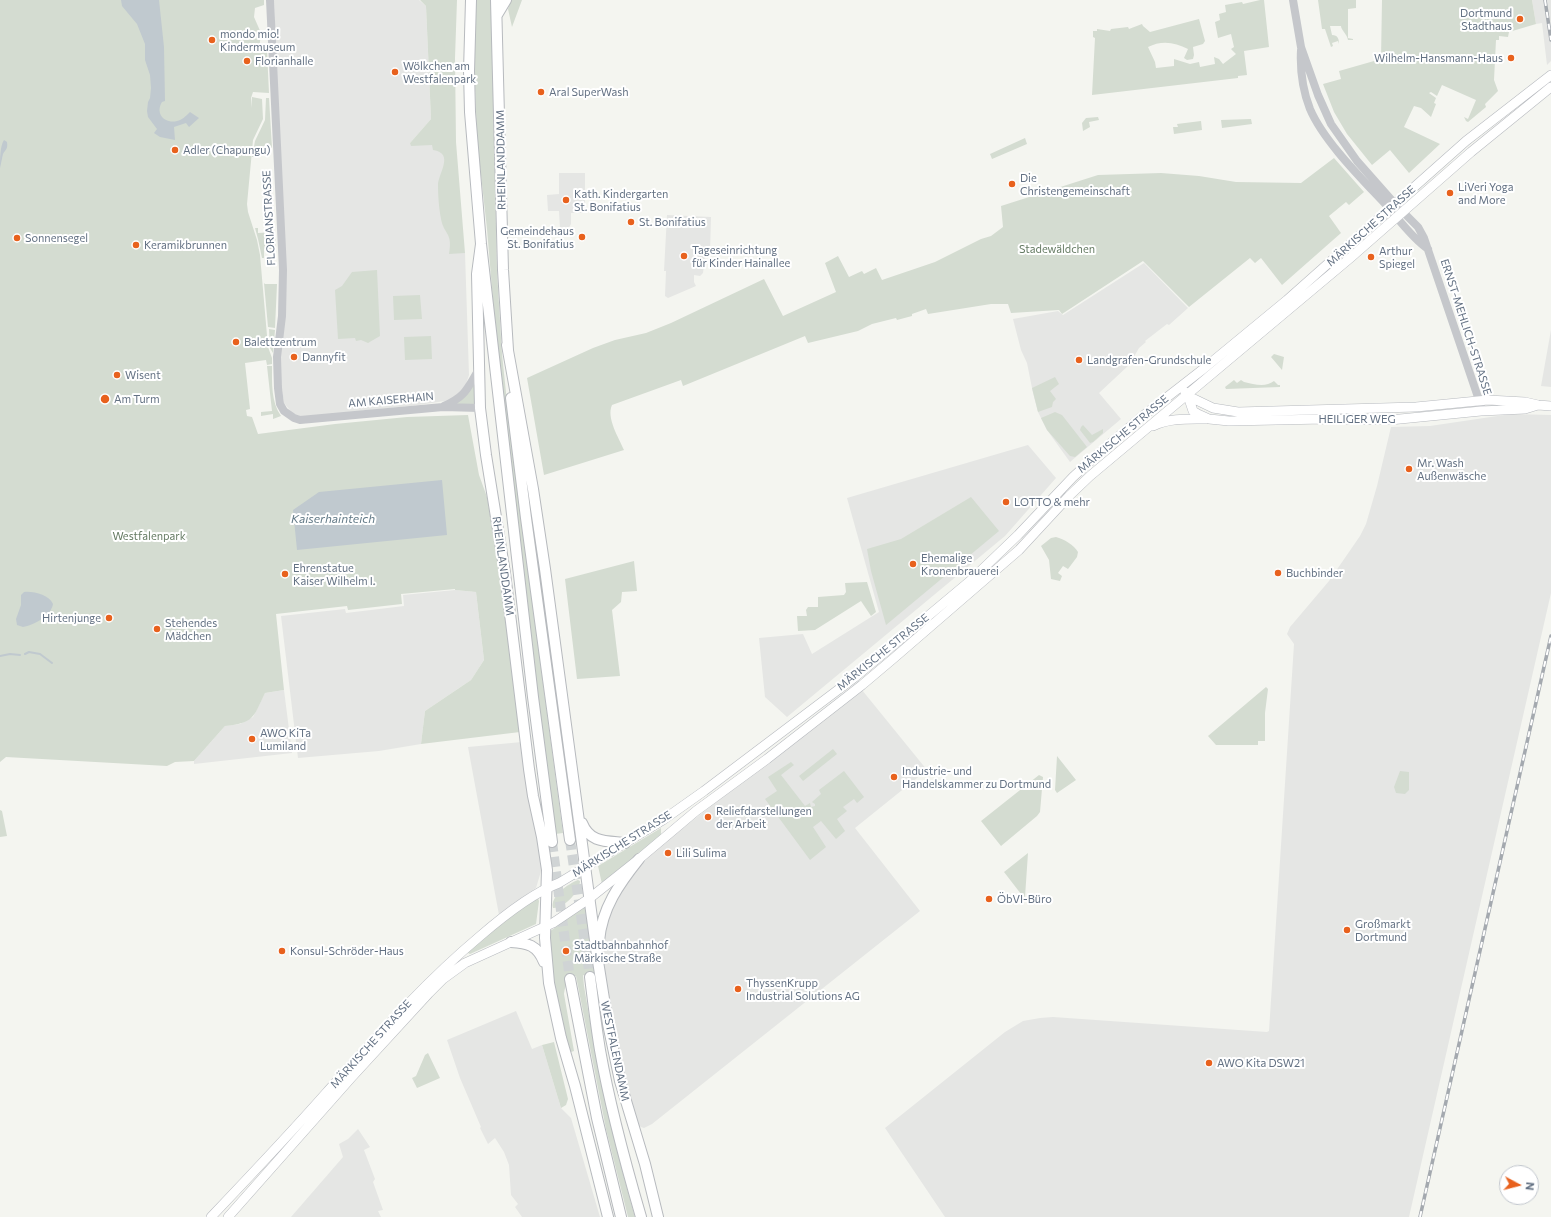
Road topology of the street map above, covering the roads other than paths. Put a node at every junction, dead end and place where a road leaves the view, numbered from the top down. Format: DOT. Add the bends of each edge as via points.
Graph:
graph roads {
  1 [pos="270,0"];
  2 [pos="471,0"];
  3 [pos="496,0"];
  4 [pos="506,0"];
  5 [pos="1293,0"];
  6 [pos="497,16"];
  7 [pos="1301,47"];
  8 [pos="1551,75"];
  9 [pos="1551,88"];
  10 [pos="1307,99"];
  11 [pos="1322,105"];
  12 [pos="1311,110"];
  13 [pos="1392,207"];
  14 [pos="1400,215"];
  15 [pos="481,244"];
  16 [pos="508,345"];
  17 [pos="479,369"];
  18 [pos="1181,386"];
  19 [pos="1188,396"];
  20 [pos="1480,401"];
  21 [pos="1538,405"];
  22 [pos="1551,406"];
  23 [pos="443,407"];
  24 [pos="480,408"];
  25 [pos="1482,411"];
  26 [pos="304,419"];
  27 [pos="1209,419"];
  28 [pos="1147,430"];
  29 [pos="577,807"];
  30 [pos="663,820"];
  31 [pos="666,835"];
  32 [pos="570,840"];
  33 [pos="552,842"];
  34 [pos="625,843"];
  35 [pos="639,859"];
  36 [pos="586,866"];
  37 [pos="588,882"];
  38 [pos="547,887"];
  39 [pos="590,898"];
  40 [pos="545,926"];
  41 [pos="511,942"];
  42 [pos="597,955"];
  43 [pos="547,968"];
  44 [pos="590,977"];
  45 [pos="570,979"];
  46 [pos="211,1217"];
  47 [pos="228,1217"];
  48 [pos="608,1217"];
  49 [pos="621,1217"];
  50 [pos="641,1217"];
  51 [pos="658,1217"];
  1 -- 26 [label="street, FLORIANSTRASSE" via="283,270 282,316 277,357 278,388 280,404 284,411 294,418"];
  2 -- 15 [label="main road, RHEINLANDDAMM" via="470,112"];
  3 -- 6 [label="main road, RHEINLANDDAMM"];
  4 -- 6 [label="main road"];
  5 -- 7 [label="street"];
  6 -- 16 [label="main road, RHEINLANDDAMM" via="503,270"];
  7 -- 10 [label="street" via="1300,64"];
  7 -- 11 [label="street"];
  8 -- 13 [label="main road, MÄRKISCHE STRASSE" via="1466,141"];
  9 -- 14 [label="main road, MÄRKISCHE STRASSE" via="1470,152"];
  10 -- 11 [label="street"];
  10 -- 12 [label="street"];
  11 -- 12 [label="street"];
  11 -- 13 [label="street" via="1339,137"];
  12 -- 13 [label="street" via="1329,140"];
  13 -- 14 [label="street, ERNST-MEHLICH-STRASSE"];
  13 -- 18 [label="main road, MÄRKISCHE STRASSE" via="1303,286"];
  14 -- 19 [label="main road, MÄRKISCHE STRASSE"];
  14 -- 20 [label="street, ERNST-MEHLICH-STRASSE" via="1429,250"];
  15 -- 17 [label="main road, RHEINLANDDAMM" via="477,274"];
  15 -- 33 [label="main road, RHEINLANDDAMM"];
  16 -- 29 [label="main road, RHEINLANDDAMM" via="545,569"];
  16 -- 32 [label="main road, RHEINLANDDAMM" via="512,411"];
  17 -- 23 [label="street" via="462,396"];
  17 -- 24 [label="main road, RHEINLANDDAMM"];
  18 -- 19 [label="main road, HEILIGER WEG"];
  18 -- 30 [label="main road, MÄRKISCHE STRASSE" via="1083,467 970,581 851,680"];
  19 -- 20 [label="main road, HEILIGER WEG" via="1213,408 1238,412 1416,407"];
  19 -- 27 [label="main road, HEILIGER WEG" via="1193,410"];
  19 -- 28 [label="main road, MÄRKISCHE STRASSE"];
  20 -- 21 [label="main road, HEILIGER WEG" via="1525,402"];
  20 -- 25 [label="street, ERNST-MEHLICH-STRASSE"];
  21 -- 22 [label="main road, HEILIGER WEG"];
  21 -- 25 [label="main road, HEILIGER WEG" via="1525,409"];
  23 -- 24 [label="street, AM KAISERHAIN"];
  23 -- 26 [label="street, AM KAISERHAIN"];
  24 -- 38 [label="main road, RHEINLANDDAMM"];
  25 -- 27 [label="main road, HEILIGER WEG" via="1390,420"];
  27 -- 28 [label="main road" via="1161,423"];
  28 -- 31 [label="main road, MÄRKISCHE STRASSE" via="1069,496 1018,550 889,663"];
  29 -- 34 [label="main road" via="582,824 591,836 603,841"];
  29 -- 36 [label="main road, RHEINLANDDAMM"];
  30 -- 31 [label="main road"];
  30 -- 34 [label="main road, MÄRKISCHE STRASSE"];
  31 -- 35 [label="main road, MÄRKISCHE STRASSE"];
  34 -- 36 [label="main road, MÄRKISCHE STRASSE"];
  35 -- 39 [label="main road, MÄRKISCHE STRASSE"];
  35 -- 42 [label="main road" via="618,886 606,910"];
  36 -- 37 [label="main road, RHEINLANDDAMM"];
  36 -- 38 [label="main road, MÄRKISCHE STRASSE" via="559,883"];
  37 -- 39 [label="main road, WESTFALENDAMM"];
  38 -- 40 [label="main road, RHEINLANDDAMM"];
  38 -- 46 [label="main road, MÄRKISCHE STRASSE" via="493,925 438,973"];
  39 -- 40 [label="main road, MÄRKISCHE STRASSE"];
  39 -- 42 [label="main road, WESTFALENDAMM"];
  40 -- 41 [label="main road, MÄRKISCHE STRASSE"];
  40 -- 43 [label="main road"];
  41 -- 43 [label="main road" via="527,944 537,950"];
  41 -- 47 [label="main road, MÄRKISCHE STRASSE" via="465,963 436,986"];
  42 -- 51 [label="main road, WESTFALENDAMM" via="620,1081"];
  43 -- 48 [label="main road" via="558,1026"];
  44 -- 50 [label="main road, WESTFALENDAMM" via="600,1050 611,1104"];
  45 -- 49 [label="main road" via="597,1118"];
}
